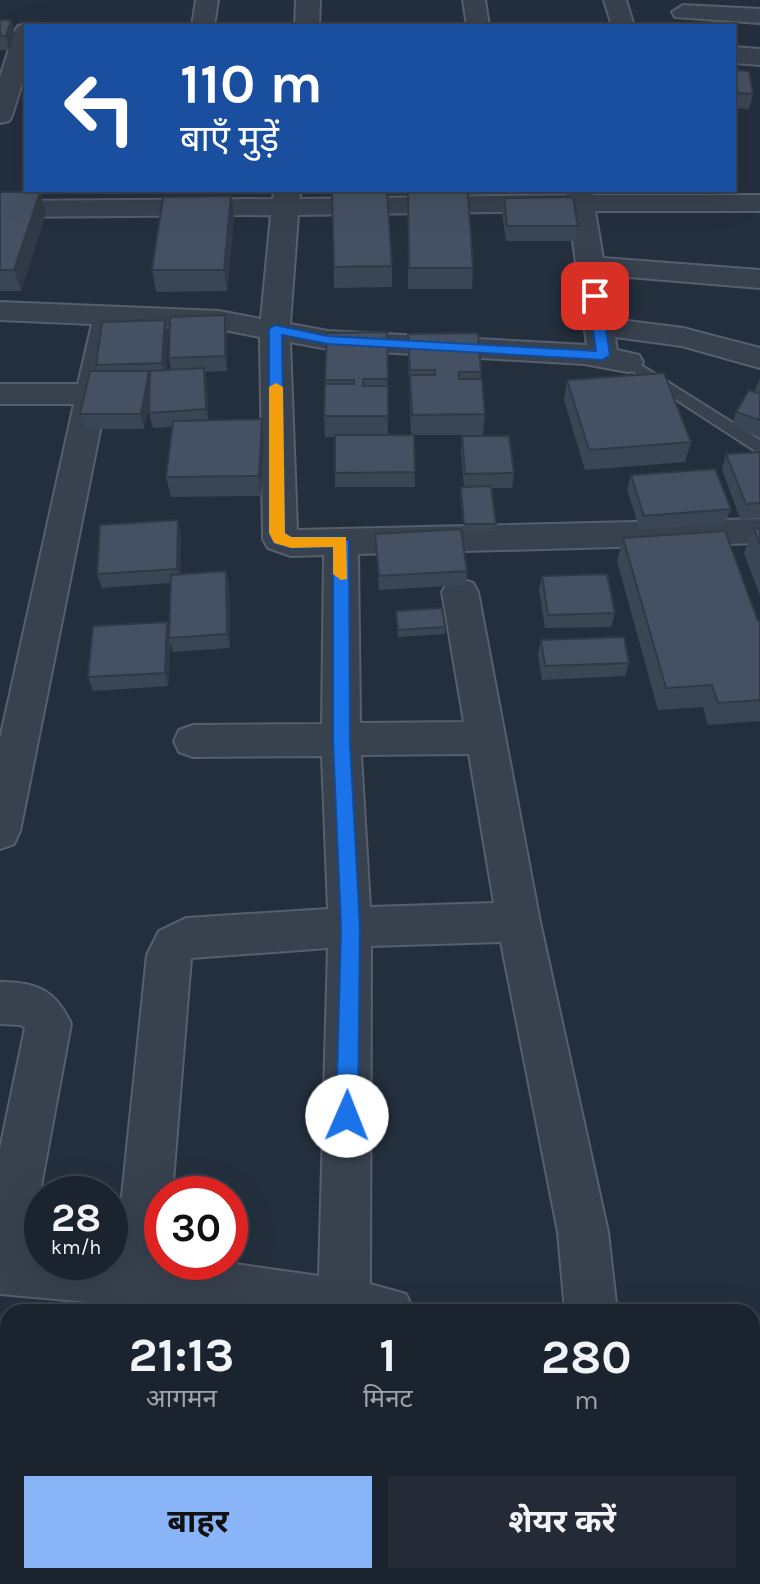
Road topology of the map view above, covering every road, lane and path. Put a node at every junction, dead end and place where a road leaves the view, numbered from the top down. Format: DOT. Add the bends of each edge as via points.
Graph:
graph roads {
  1 [pos="207,0"];
  2 [pos="308,0"];
  3 [pos="474,0"];
  4 [pos="615,0"];
  5 [pos="750,0"];
  6 [pos="683,13"];
  7 [pos="760,14"];
  8 [pos="24,24"];
  9 [pos="203,24"];
  10 [pos="307,24"];
  11 [pos="478,24"];
  12 [pos="622,24"];
  13 [pos="0,26"];
  14 [pos="24,31"];
  15 [pos="736,55"];
  16 [pos="760,57"];
  17 [pos="8,60"];
  18 [pos="0,116"];
  19 [pos="489,196"];
  20 [pos="694,196"];
  21 [pos="413,197"];
  22 [pos="580,197"];
  23 [pos="286,198"];
  24 [pos="174,200"];
  25 [pos="760,203"];
  26 [pos="0,209"];
  27 [pos="591,265"];
  28 [pos="760,279"];
  29 [pos="0,311"];
  30 [pos="108,316"];
  31 [pos="275,329"];
  32 [pos="610,348"];
  33 [pos="760,358"];
  34 [pos="0,394"];
  35 [pos="90,394"];
  36 [pos="760,448"];
  37 [pos="760,531"];
  38 [pos="341,541"];
  39 [pos="460,592"];
  40 [pos="10,724"];
  41 [pos="486,738"];
  42 [pos="193,741"];
  43 [pos="341,741"];
  44 [pos="0,831"];
  45 [pos="519,922"];
  46 [pos="350,927"];
  47 [pos="0,1003"];
  48 [pos="1,1269"];
  49 [pos="139,1281"];
  50 [pos="332,1304"];
  51 [pos="366,1304"];
  52 [pos="590,1304"];
  1 -- 9 [label="street"];
  2 -- 10 [label="street"];
  3 -- 11 [label="street"];
  4 -- 12 [label="street"];
  5 -- 7 [label="street"];
  6 -- 7 [label="street"];
  8 -- 13 [label="street"];
  14 -- 17 [label="street"];
  15 -- 16 [label="street"];
  17 -- 18 [label="street"];
  19 -- 21 [label="street"];
  19 -- 22 [label="street"];
  20 -- 22 [label="street"];
  20 -- 25 [label="street"];
  21 -- 23 [label="street"];
  22 -- 27 [label="street"];
  23 -- 24 [label="street"];
  23 -- 31 [label="street"];
  24 -- 26 [label="street"];
  27 -- 28 [label="street"];
  27 -- 32 [label="street"];
  29 -- 30 [label="street"];
  30 -- 31 [label="street" via="219,320"];
  30 -- 35 [label="street"];
  31 -- 32 [label="street" via="328,340"];
  31 -- 38 [label="street" via="277,533 291,543"];
  32 -- 33 [label="street" via="683,337"];
  32 -- 36 [label="lane"];
  34 -- 35 [label="street"];
  35 -- 40 [label="street"];
  37 -- 38 [label="street"];
  38 -- 43 [label="street"];
  39 -- 41 [label="street"];
  40 -- 44 [label="street"];
  41 -- 43 [label="street"];
  41 -- 45 [label="street"];
  42 -- 43 [label="street"];
  43 -- 46 [label="street"];
  45 -- 46 [label="street"];
  45 -- 52 [label="street" via="583,1232"];
  46 -- 49 [label="street" via="186,938 174,945"];
  46 -- 51 [label="street"];
  47 -- 48 [label="street" via="34,1007 48,1024"];
  48 -- 49 [label="street"];
  49 -- 50 [label="street"];
}
